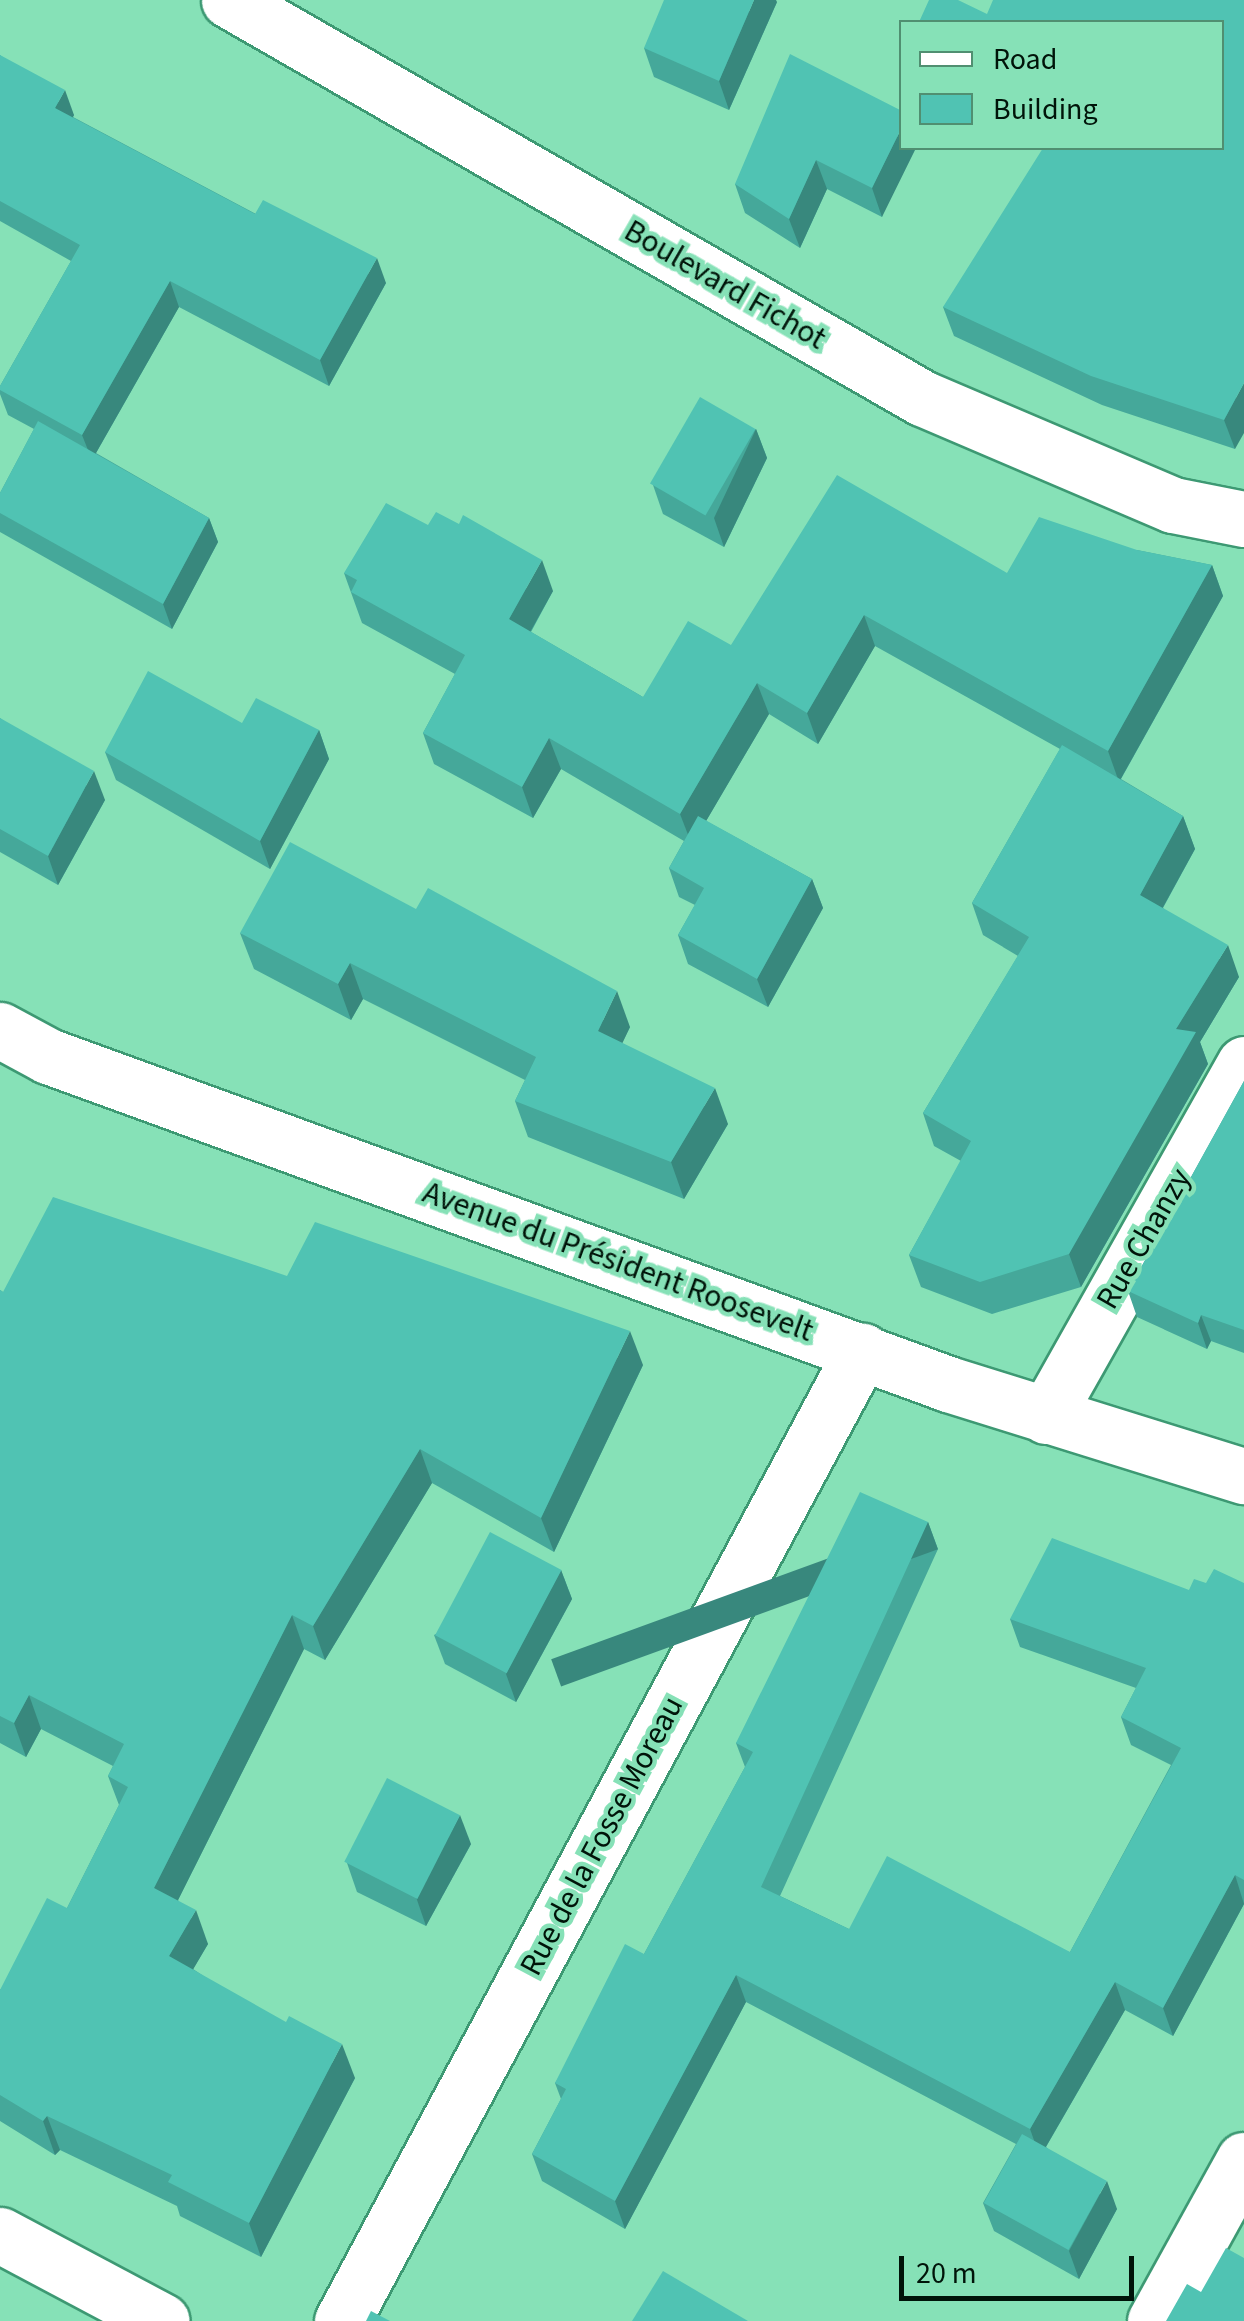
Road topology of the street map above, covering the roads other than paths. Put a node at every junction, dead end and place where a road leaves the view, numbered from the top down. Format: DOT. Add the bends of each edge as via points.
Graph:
graph roads {
  1 [pos="229,0"];
  2 [pos="1244,519"];
  3 [pos="0,1030"];
  4 [pos="1244,1064"];
  5 [pos="862,1350"];
  6 [pos="1046,1416"];
  7 [pos="1244,1476"];
  8 [pos="1244,2160"];
  9 [pos="0,2236"];
  10 [pos="162,2321"];
  11 [pos="342,2321"];
  12 [pos="1155,2321"];
  1 -- 2 [label="street, Boulevard Fichot" via="922,398 1173,505"];
  3 -- 5 [label="street, Avenue du Président Roosevelt" via="48,1056"];
  4 -- 6 [label="street, Rue Chanzy"];
  5 -- 6 [label="street, Avenue du Président Roosevelt"];
  5 -- 11 [label="street, Rue de la Fosse Moreau"];
  6 -- 7 [label="street, Avenue du Président Roosevelt"];
  8 -- 12 [label="street"];
  9 -- 10 [label="street"];
}
